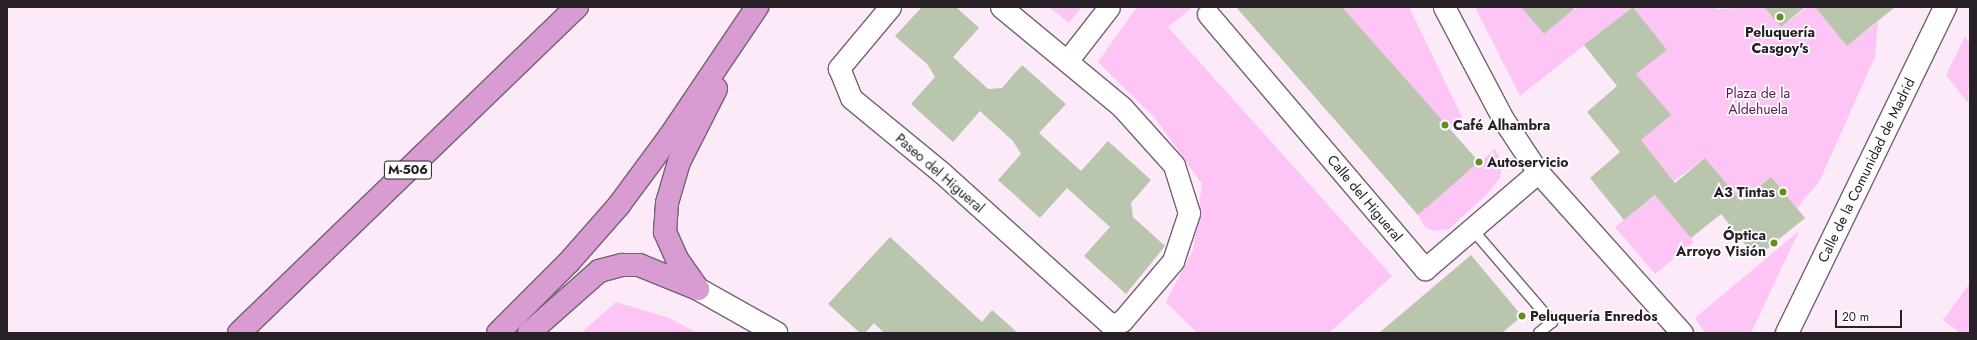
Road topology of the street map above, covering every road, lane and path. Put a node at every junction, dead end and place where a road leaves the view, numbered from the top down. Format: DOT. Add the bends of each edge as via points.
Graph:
graph roads {
  1 [pos="577,7"];
  2 [pos="758,7"];
  3 [pos="890,7"];
  4 [pos="1001,7"];
  5 [pos="1109,7"];
  6 [pos="1444,7"];
  7 [pos="1945,7"];
  8 [pos="1208,14"];
  9 [pos="1067,61"];
  10 [pos="1538,172"];
  11 [pos="1472,228"];
  12 [pos="698,290"];
  13 [pos="1110,329"];
  14 [pos="239,333"];
  15 [pos="498,333"];
  16 [pos="529,333"];
  17 [pos="776,333"];
  18 [pos="1539,333"];
  19 [pos="1682,333"];
  20 [pos="1787,333"];
  1 -- 14 [label="highway, M-506"];
  2 -- 12 [label="highway" via="678,162 667,203 665,232 677,260"];
  2 -- 15 [label="highway" via="670,136 619,205 569,262"];
  3 -- 13 [label="street, Paseo del Higueral" via="839,68 851,98 941,172"];
  4 -- 9 [label="street, Paseo del Higueral"];
  5 -- 9 [label="street"];
  6 -- 10 [label="street" via="1503,119"];
  7 -- 20 [label="street, Calle de la Comunidad de Madrid"];
  8 -- 11 [label="street, Calle del Higueral" via="1425,269"];
  9 -- 13 [label="street, Paseo del Higueral" via="1122,108 1174,165 1189,214 1173,261 1122,320"];
  10 -- 11 [label="street, Calle del Higueral"];
  10 -- 19 [label="street"];
  11 -- 18 [label="lane" via="1552,322"];
  12 -- 16 [label="highway" via="639,265 622,265 599,271"];
  12 -- 17 [label="street"];
}
